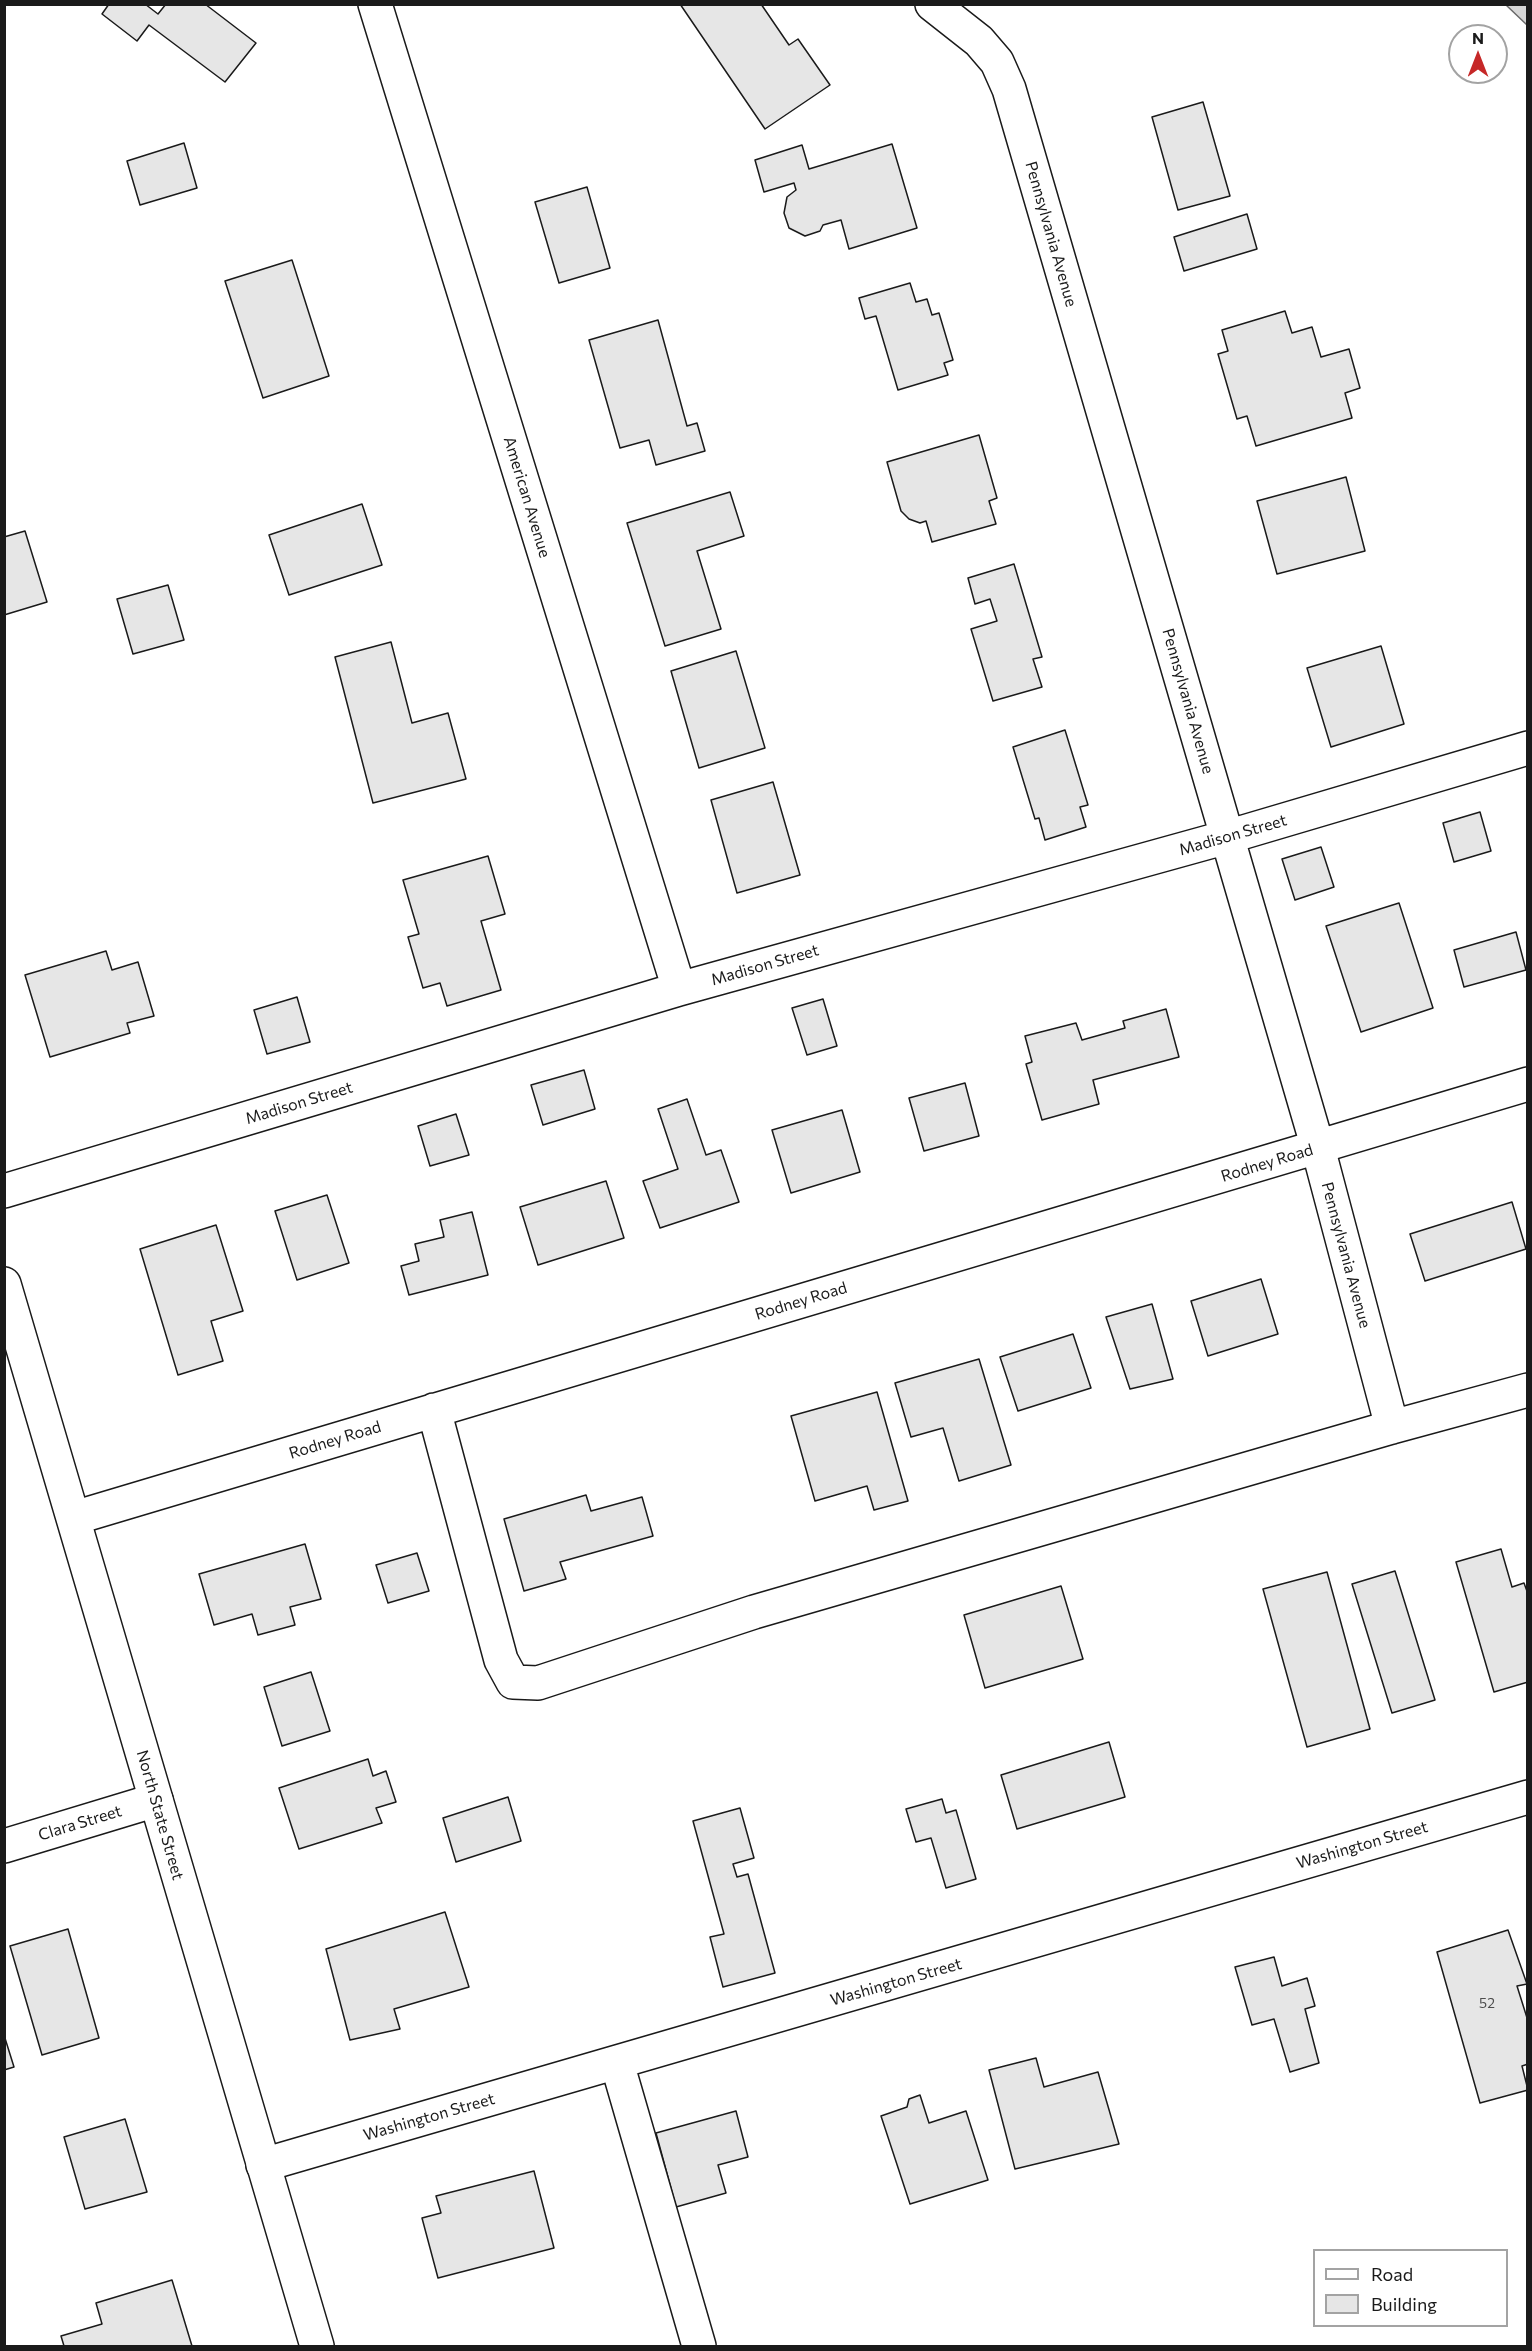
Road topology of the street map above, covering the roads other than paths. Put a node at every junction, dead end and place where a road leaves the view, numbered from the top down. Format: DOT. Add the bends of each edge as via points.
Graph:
graph roads {
  1 [pos="375,4"];
  2 [pos="932,4"];
  3 [pos="1527,748"];
  4 [pos="1227,837"];
  5 [pos="679,989"];
  6 [pos="1527,1084"];
  7 [pos="1318,1148"];
  8 [pos="4,1191"];
  9 [pos="4,1284"];
  10 [pos="1527,1390"];
  11 [pos="434,1410"];
  12 [pos="1392,1427"];
  13 [pos="74,1518"];
  14 [pos="1527,1797"];
  15 [pos="156,1800"];
  16 [pos="4,1846"];
  17 [pos="617,2063"];
  18 [pos="263,2165"];
  19 [pos="317,2346"];
  20 [pos="699,2346"];
  1 -- 5 [label="street, American Avenue"];
  2 -- 4 [label="street, Pennsylvania Avenue" via="980,41 998,62 1009,89"];
  3 -- 4 [label="street, Madison Street"];
  4 -- 5 [label="street, Madison Street"];
  4 -- 7 [label="street, Pennsylvania Avenue"];
  5 -- 8 [label="street, Madison Street"];
  6 -- 7 [label="street, Rodney Road"];
  7 -- 11 [label="street, Rodney Road"];
  7 -- 12 [label="street, Pennsylvania Avenue"];
  9 -- 13 [label="street, North State Street"];
  10 -- 12 [label="street"];
  11 -- 12 [label="street" via="501,1660 513,1682 538,1683 754,1612"];
  11 -- 13 [label="street, Rodney Road"];
  13 -- 15 [label="street, North State Street"];
  14 -- 17 [label="street, Washington Street"];
  15 -- 16 [label="street, Clara Street"];
  15 -- 18 [label="street, North State Street"];
  17 -- 18 [label="street, Washington Street"];
  17 -- 20 [label="street"];
  18 -- 19 [label="street, North State Street"];
}
